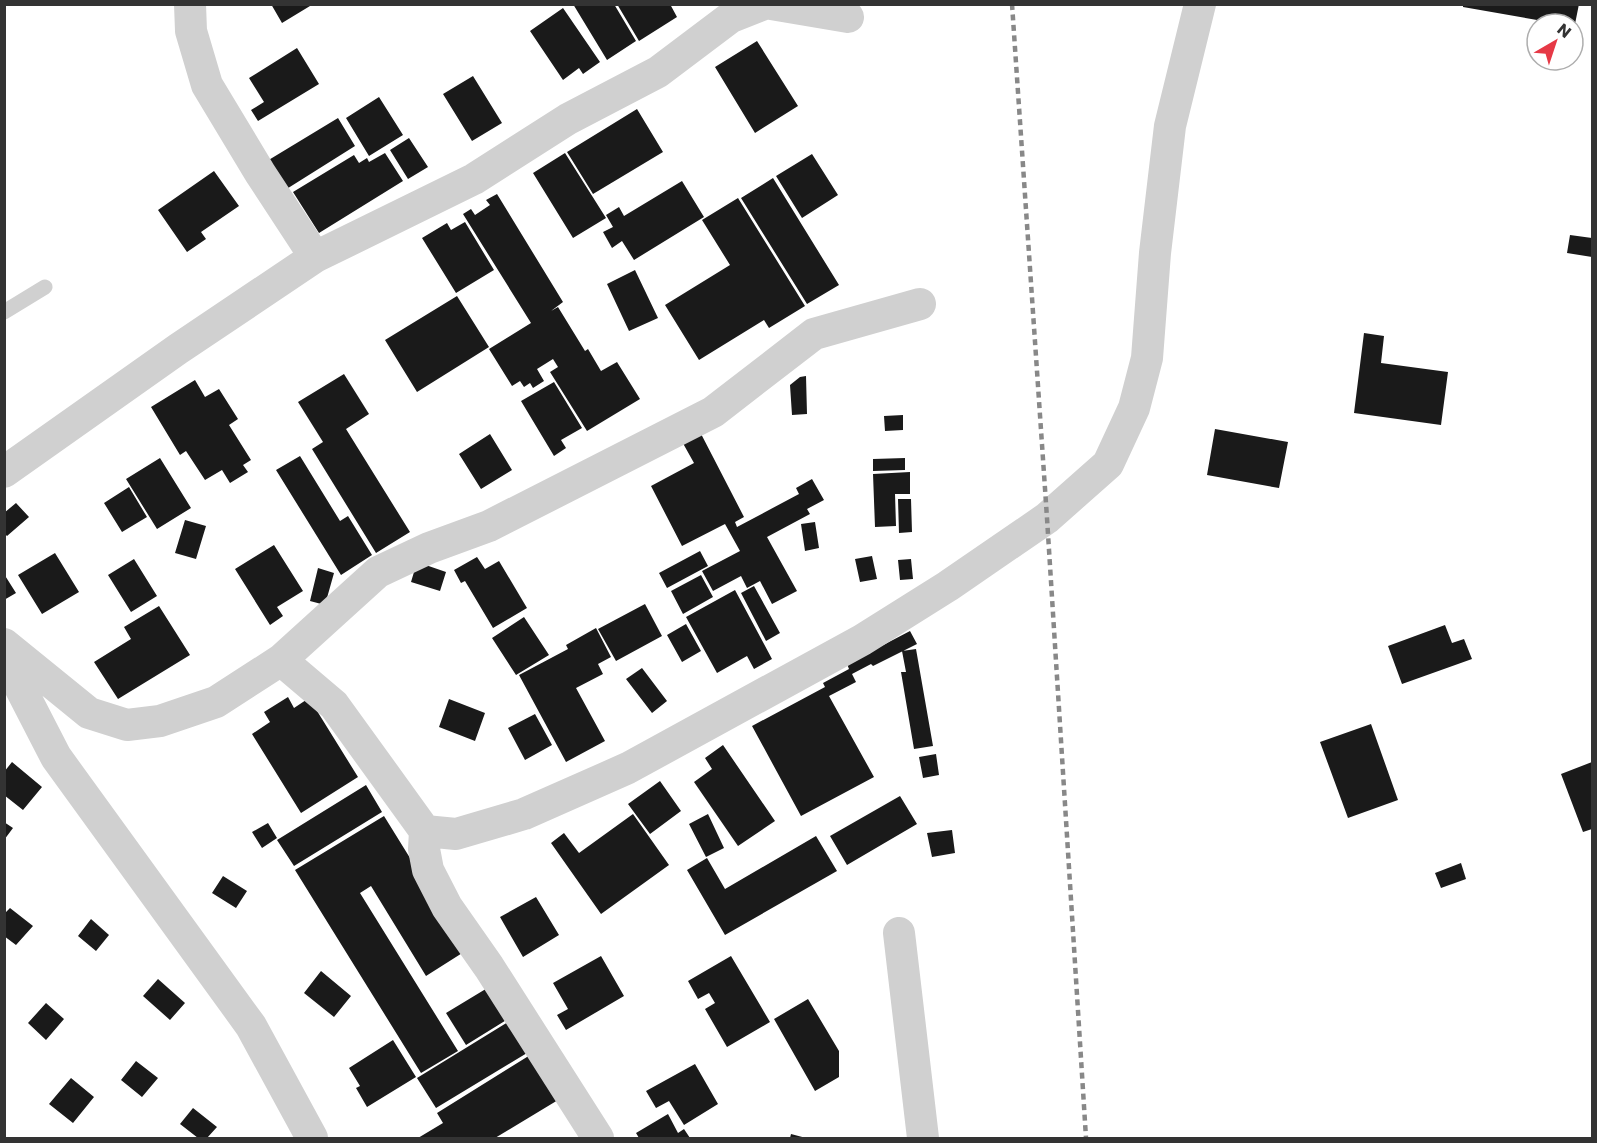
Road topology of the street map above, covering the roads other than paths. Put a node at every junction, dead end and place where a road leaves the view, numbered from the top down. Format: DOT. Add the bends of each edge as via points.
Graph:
graph roads {
  1 [pos="190,4"];
  2 [pos="764,4"];
  3 [pos="771,4"];
  4 [pos="1200,4"];
  5 [pos="848,16"];
  6 [pos="315,257"];
  7 [pos="45,287"];
  8 [pos="921,304"];
  9 [pos="4,312"];
  10 [pos="4,472"];
  11 [pos="4,644"];
  12 [pos="4,656"];
  13 [pos="281,660"];
  14 [pos="425,831"];
  15 [pos="899,933"];
  16 [pos="312,1138"];
  17 [pos="598,1138"];
  18 [pos="923,1138"];
  1 -- 6 [label="street" via="191,31 207,85"];
  2 -- 6 [label="street" via="731,17 658,72 568,119 474,178"];
  3 -- 5 [label="street"];
  4 -- 14 [label="street" via="1170,126 1147,358 1134,408 1108,464 1047,518 920,604 862,640 627,768 524,814 456,834"];
  6 -- 10 [label="street"];
  7 -- 9 [label="lane"];
  8 -- 13 [label="street" via="814,334 713,412 489,526 429,548 378,573"];
  11 -- 13 [label="street" via="90,713 127,725 160,721 216,702"];
  12 -- 16 [label="street" via="56,757 251,1026"];
  13 -- 14 [label="street" via="334,705"];
  14 -- 17 [label="street" via="428,870 447,907"];
  15 -- 18 [label="street"];
}
